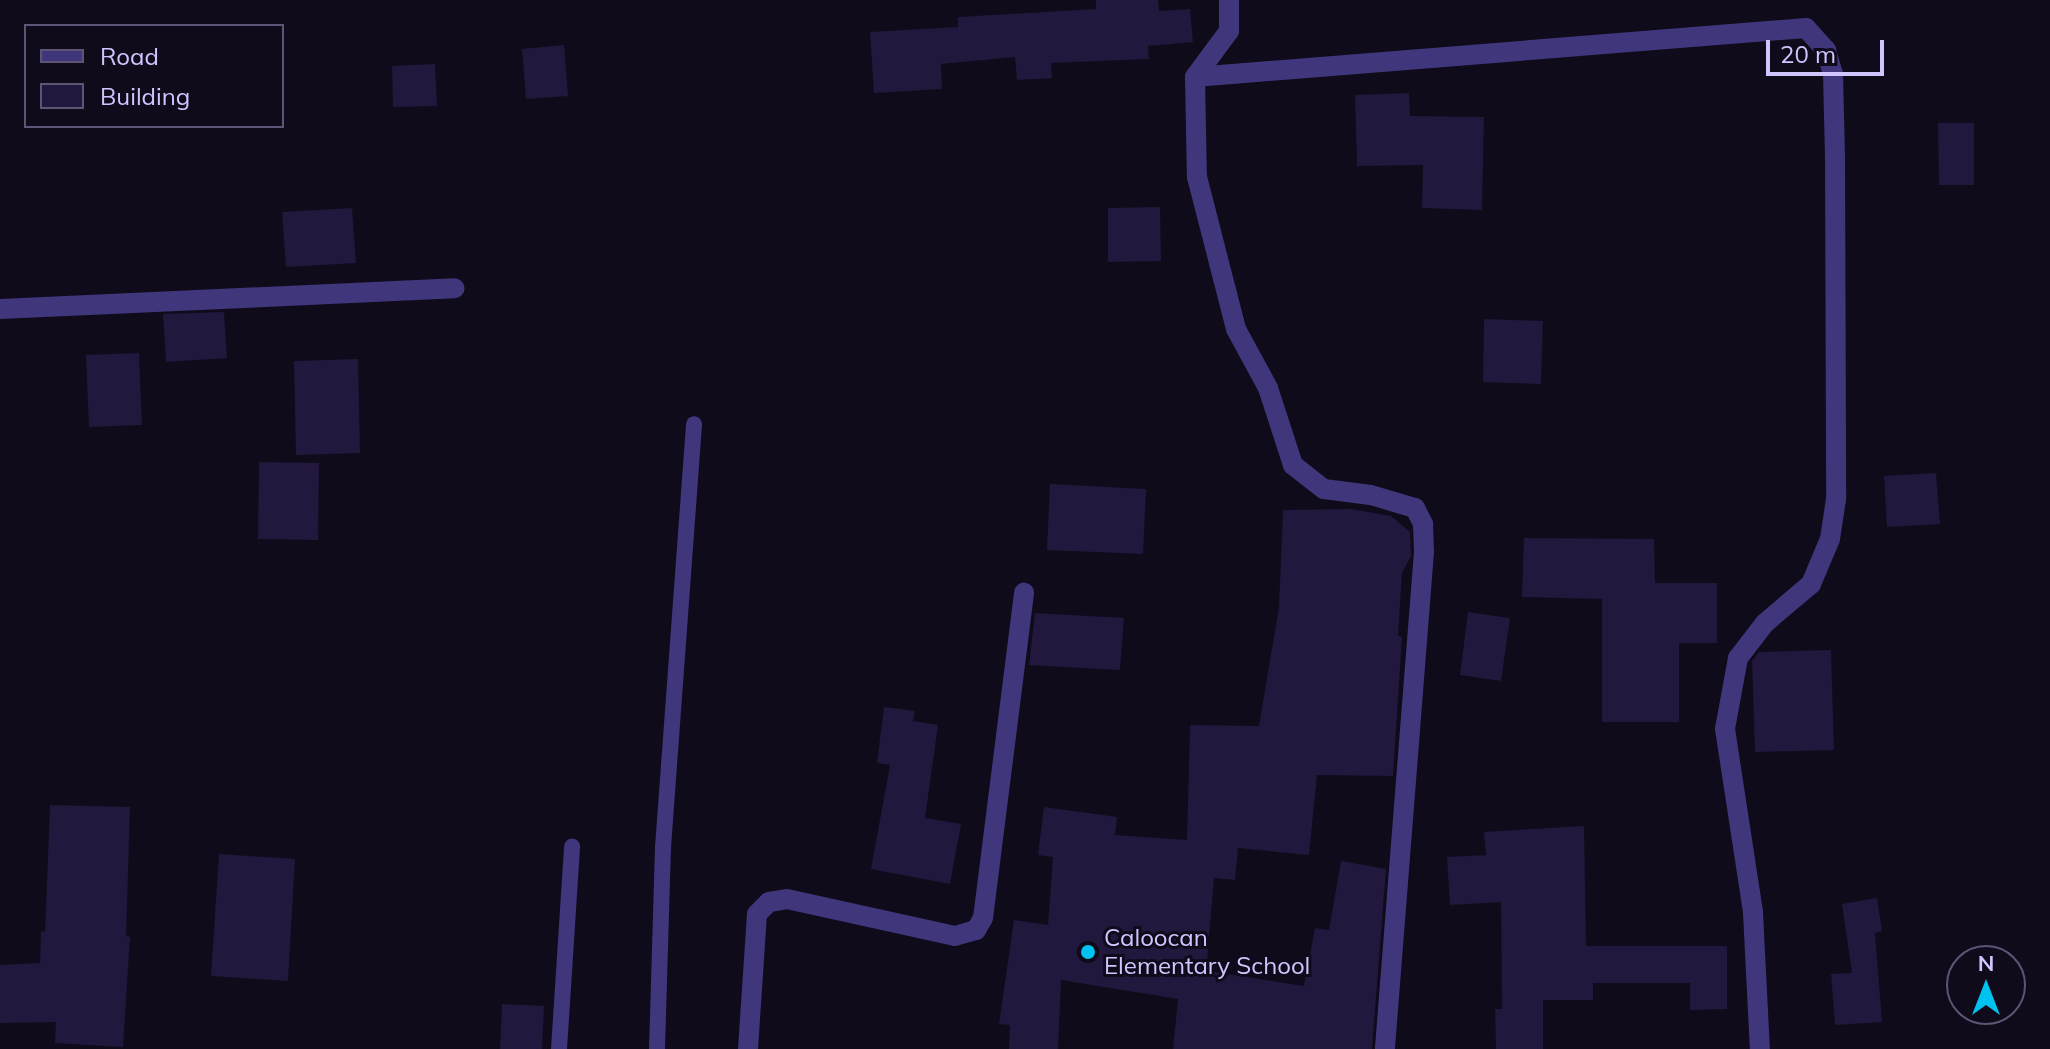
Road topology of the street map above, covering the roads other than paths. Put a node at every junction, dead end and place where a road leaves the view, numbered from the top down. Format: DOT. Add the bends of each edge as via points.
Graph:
graph roads {
  1 [pos="1229,0"];
  2 [pos="1195,77"];
  3 [pos="455,288"];
  4 [pos="0,309"];
  5 [pos="694,424"];
  6 [pos="1024,593"];
  7 [pos="572,846"];
  8 [pos="559,1049"];
  9 [pos="657,1049"];
  10 [pos="748,1049"];
  11 [pos="1385,1049"];
  12 [pos="1760,1049"];
  1 -- 2 [label="street" via="1229,31"];
  2 -- 11 [label="street" via="1197,177 1225,294 1236,329 1268,388 1293,465 1324,489 1415,508 1423,524"];
  2 -- 12 [label="street" via="1806,28 1826,50 1833,74 1835,155 1832,526 1811,584 1765,623 1738,658 1725,729 1753,913"];
  3 -- 4 [label="street"];
  5 -- 9 [label="lane" via="663,847"];
  6 -- 10 [label="street" via="983,918 976,930 955,936 787,899 769,902 757,914"];
  7 -- 8 [label="lane"];
}
